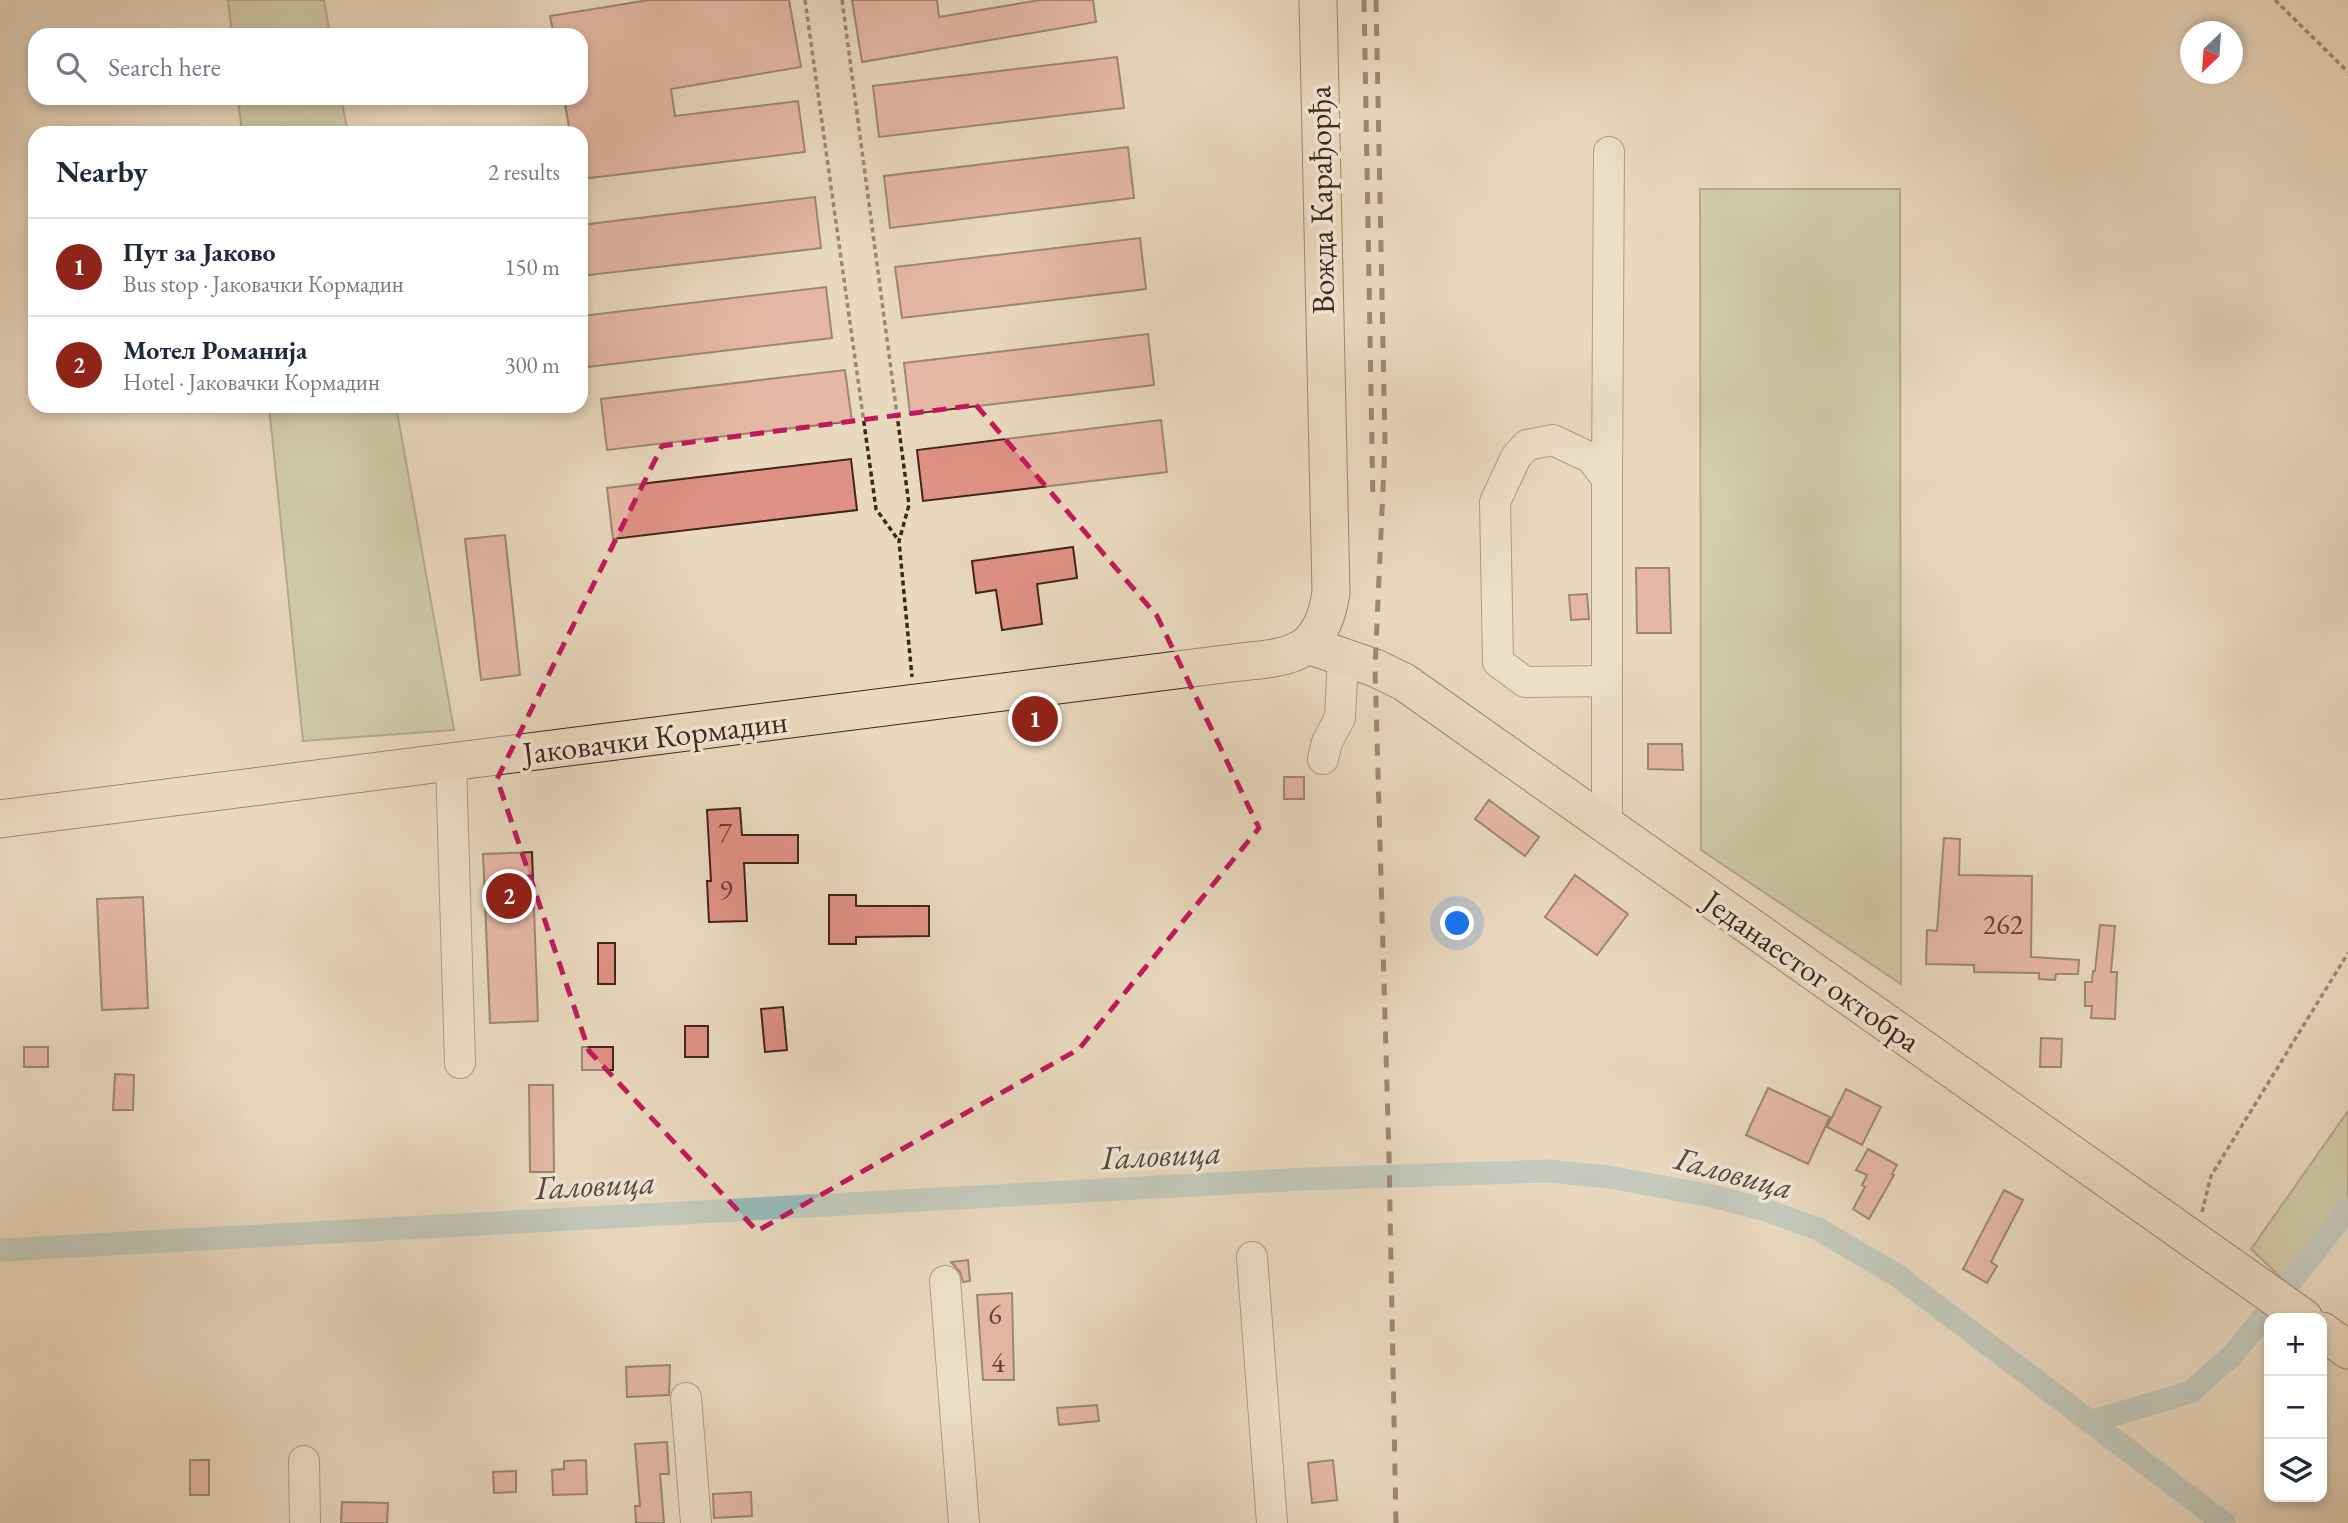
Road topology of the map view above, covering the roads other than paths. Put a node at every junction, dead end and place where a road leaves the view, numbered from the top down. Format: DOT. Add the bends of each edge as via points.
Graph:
graph roads {
  1 [pos="1318,0"];
  2 [pos="1609,152"];
  3 [pos="1607,479"];
  4 [pos="1308,645"];
  5 [pos="1343,658"];
  6 [pos="1607,681"];
  7 [pos="1323,759"];
  8 [pos="451,763"];
  9 [pos="0,819"];
  10 [pos="1607,826"];
  11 [pos="460,1063"];
  12 [pos="1252,1257"];
  13 [pos="945,1281"];
  14 [pos="2297,1313"];
  15 [pos="2327,1335"];
  16 [pos="2348,1350"];
  17 [pos="686,1398"];
  18 [pos="304,1461"];
  19 [pos="305,1523"];
  20 [pos="696,1523"];
  21 [pos="964,1523"];
  22 [pos="1272,1523"];
  1 -- 4 [label="main road, Вожда Карађорђа" via="1331,593 1326,620"];
  2 -- 3 [label="street"];
  3 -- 6 [label="street"];
  3 -- 6 [label="street" via="1591,458 1553,440 1527,445 1516,457 1495,502 1498,662 1525,682"];
  4 -- 5 [label="main road, Једанаестог октобра"];
  4 -- 8 [label="main road, Јаковачки Кормадин" via="1289,655 1263,659"];
  5 -- 7 [label="street" via="1340,718"];
  5 -- 10 [label="main road, Једанаестог октобра" via="1404,682"];
  6 -- 10 [label="street"];
  8 -- 9 [label="main road, Јаковачки Кормадин"];
  8 -- 11 [label="street"];
  10 -- 14 [label="main road, Једанаестог октобра"];
  12 -- 22 [label="street"];
  13 -- 21 [label="street"];
  15 -- 16 [label="main road"];
  17 -- 20 [label="street"];
  18 -- 19 [label="street"];
}
